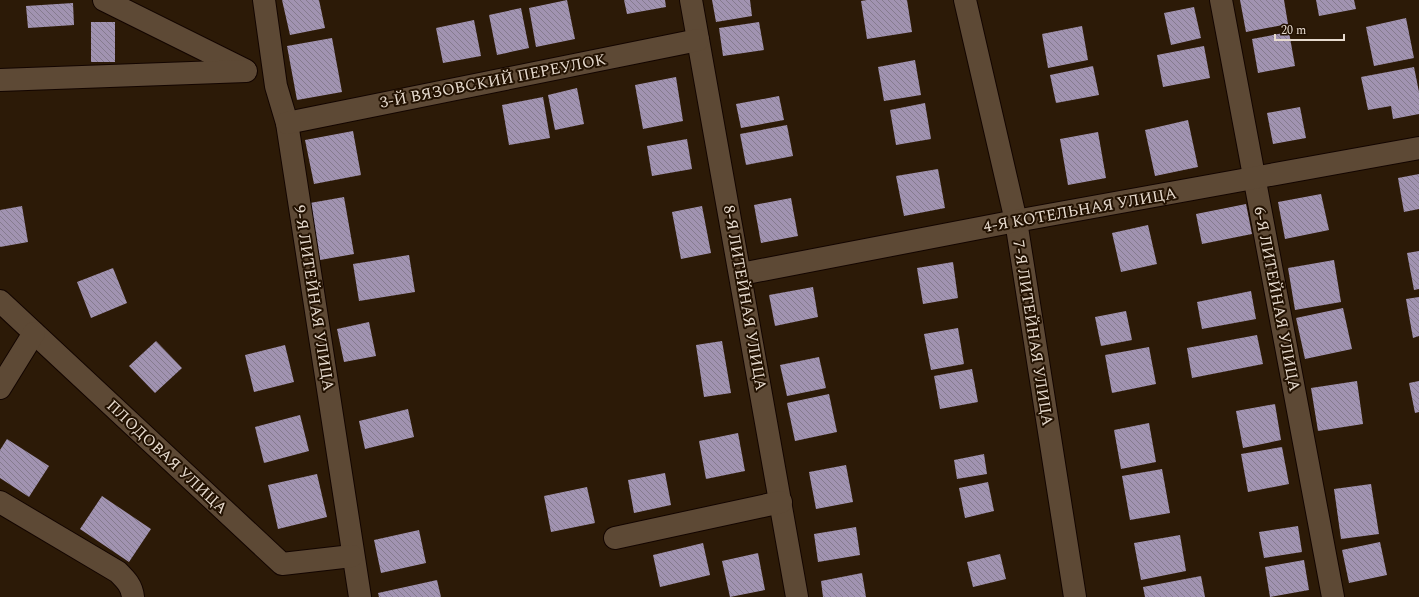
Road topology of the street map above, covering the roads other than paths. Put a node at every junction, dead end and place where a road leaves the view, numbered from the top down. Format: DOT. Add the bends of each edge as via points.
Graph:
graph roads {
  1 [pos="104,0"];
  2 [pos="264,0"];
  3 [pos="691,0"];
  4 [pos="965,0"];
  5 [pos="1221,0"];
  6 [pos="698,40"];
  7 [pos="246,71"];
  8 [pos="0,80"];
  9 [pos="276,86"];
  10 [pos="287,123"];
  11 [pos="1419,148"];
  12 [pos="1254,179"];
  13 [pos="1016,221"];
  14 [pos="741,274"];
  15 [pos="0,301"];
  16 [pos="34,333"];
  17 [pos="0,388"];
  18 [pos="0,502"];
  19 [pos="781,502"];
  20 [pos="615,538"];
  21 [pos="352,556"];
  22 [pos="133,597"];
  23 [pos="360,597"];
  24 [pos="797,597"];
  25 [pos="1075,597"];
  26 [pos="1333,597"];
  1 -- 7 [label="street"];
  2 -- 9 [label="street, 9-Я ЛИТЕЙНАЯ УЛИЦА"];
  3 -- 6 [label="street, 8-Я ЛИТЕЙНАЯ УЛИЦА"];
  4 -- 13 [label="street, 7-Я ЛИТЕЙНАЯ УЛИЦА"];
  5 -- 12 [label="street, 6-Я ЛИТЕЙНАЯ УЛИЦА"];
  6 -- 10 [label="street, 3-Й ВЯЗОВСКИЙ ПЕРЕУЛОК"];
  6 -- 14 [label="street, 8-Я ЛИТЕЙНАЯ УЛИЦА"];
  7 -- 8 [label="street"];
  7 -- 9 [label="street"];
  9 -- 10 [label="street, 9-Я ЛИТЕЙНАЯ УЛИЦА"];
  10 -- 21 [label="street, 9-Я ЛИТЕЙНАЯ УЛИЦА"];
  11 -- 12 [label="street, 4-Я КОТЕЛЬНАЯ УЛИЦА"];
  12 -- 13 [label="street, 4-Я КОТЕЛЬНАЯ УЛИЦА"];
  12 -- 26 [label="street, 6-Я ЛИТЕЙНАЯ УЛИЦА"];
  13 -- 14 [label="street, 4-Я КОТЕЛЬНАЯ УЛИЦА"];
  13 -- 25 [label="street, 7-Я ЛИТЕЙНАЯ УЛИЦА"];
  14 -- 19 [label="street, 8-Я ЛИТЕЙНАЯ УЛИЦА"];
  15 -- 16 [label="street, ПЛОДОВАЯ УЛИЦА"];
  16 -- 17 [label="street"];
  16 -- 21 [label="street, ПЛОДОВАЯ УЛИЦА" via="282,564"];
  18 -- 22 [label="street" via="118,572 126,580"];
  19 -- 20 [label="street"];
  19 -- 24 [label="street, 8-Я ЛИТЕЙНАЯ УЛИЦА"];
  21 -- 23 [label="street, 9-Я ЛИТЕЙНАЯ УЛИЦА"];
}
